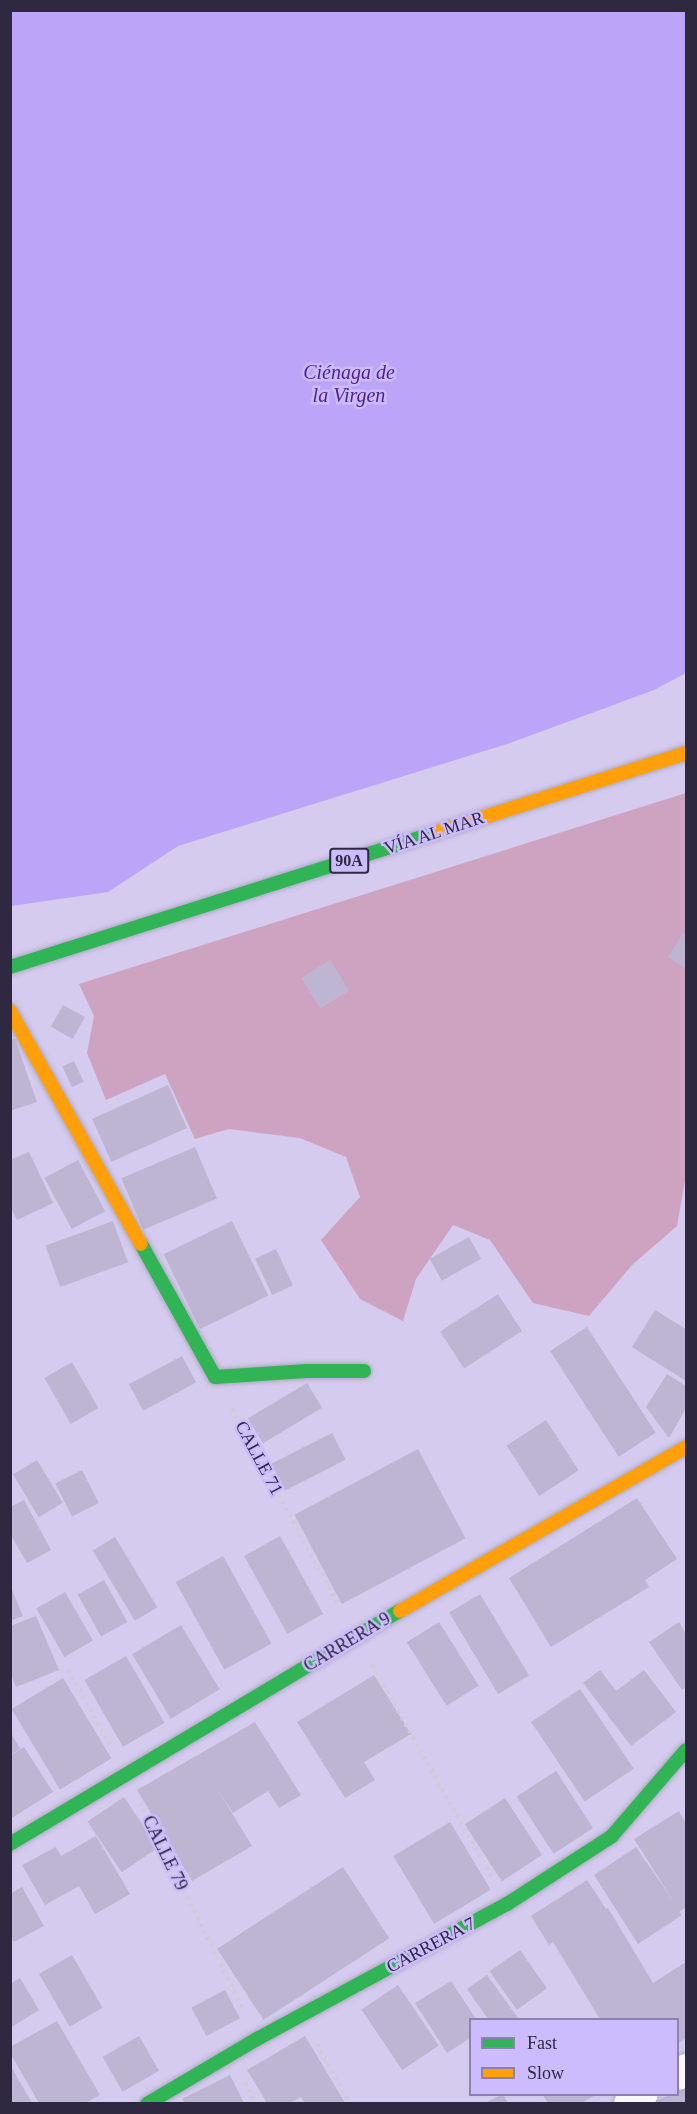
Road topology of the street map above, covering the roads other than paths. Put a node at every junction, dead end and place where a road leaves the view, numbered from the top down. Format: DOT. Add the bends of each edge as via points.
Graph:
graph roads {
  1 [pos="687,753"];
  2 [pos="10,968"];
  3 [pos="10,1011"];
  4 [pos="364,1371"];
  5 [pos="687,1447"];
  6 [pos="687,1750"];
  7 [pos="10,1844"];
  8 [pos="147,2103"];
  1 -- 2 [label="main road, VÍA AL MAR / 90A"];
  3 -- 4 [label="main road" via="215,1377"];
  5 -- 7 [label="main road, CARRERA 9" via="355,1636"];
  6 -- 8 [label="main road, CARRERA 7" via="612,1836 507,1904"];
}
